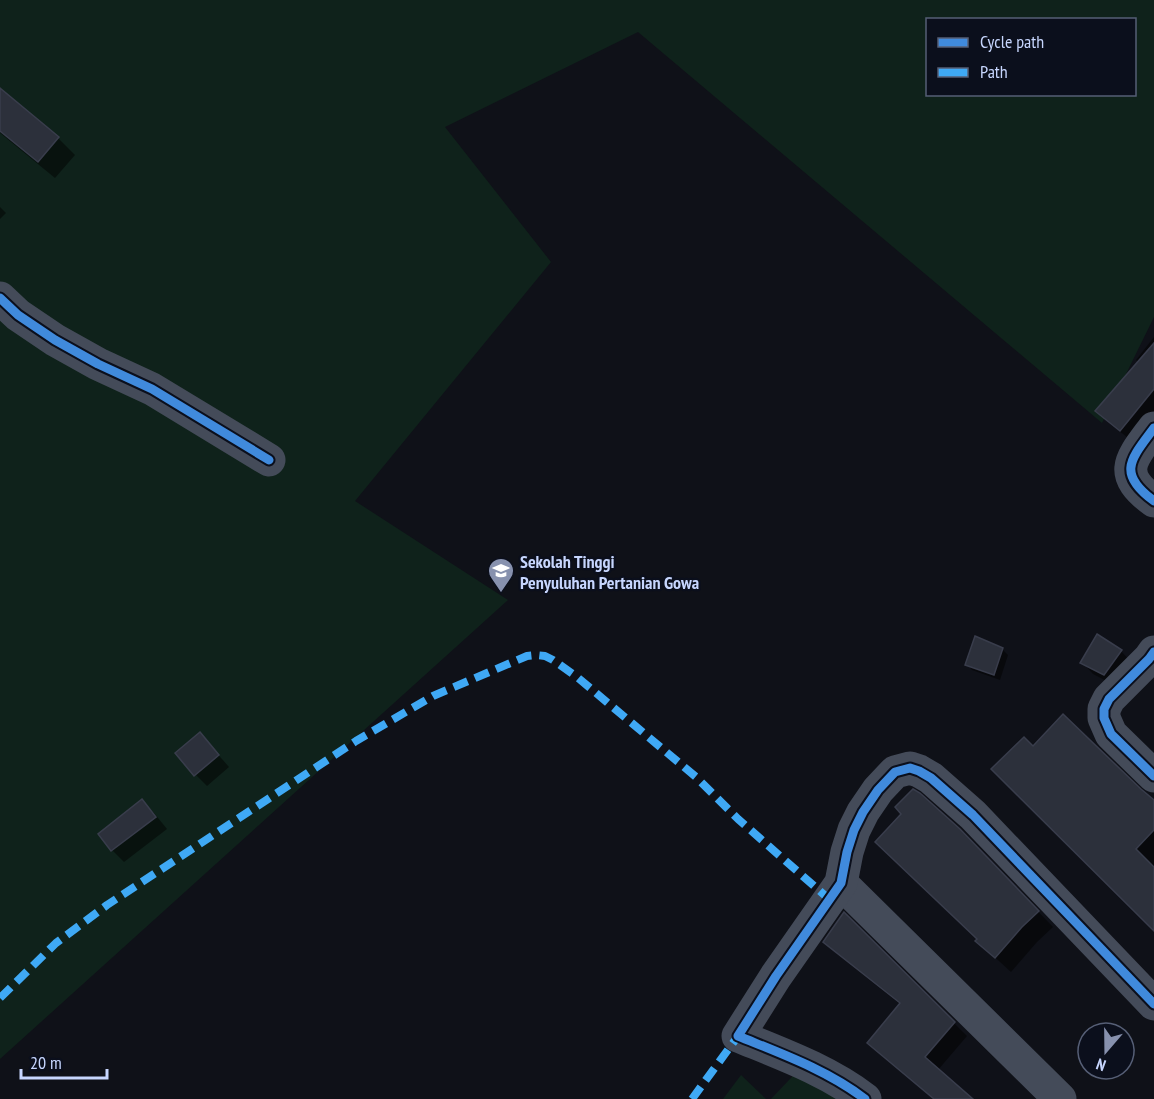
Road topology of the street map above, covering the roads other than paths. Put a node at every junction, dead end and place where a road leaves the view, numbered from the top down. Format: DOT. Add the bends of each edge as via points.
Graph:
graph roads {
  1 [pos="0,298"];
  2 [pos="1154,428"];
  3 [pos="269,460"];
  4 [pos="1154,501"];
  5 [pos="1152,658"];
  6 [pos="1154,776"];
  7 [pos="841,883"];
  8 [pos="1154,1004"];
  9 [pos="865,1099"];
  10 [pos="1060,1099"];
  1 -- 3 [label="street" via="55,340 152,390"];
  2 -- 4 [label="street" via="1131,462 1132,480"];
  5 -- 6 [label="street" via="1109,699 1104,718 1111,734"];
  7 -- 8 [label="street" via="854,830 878,790 895,772 910,768 919,771 974,815"];
  7 -- 9 [label="street" via="738,1036 811,1066"];
  7 -- 10 [label="street"];
}
